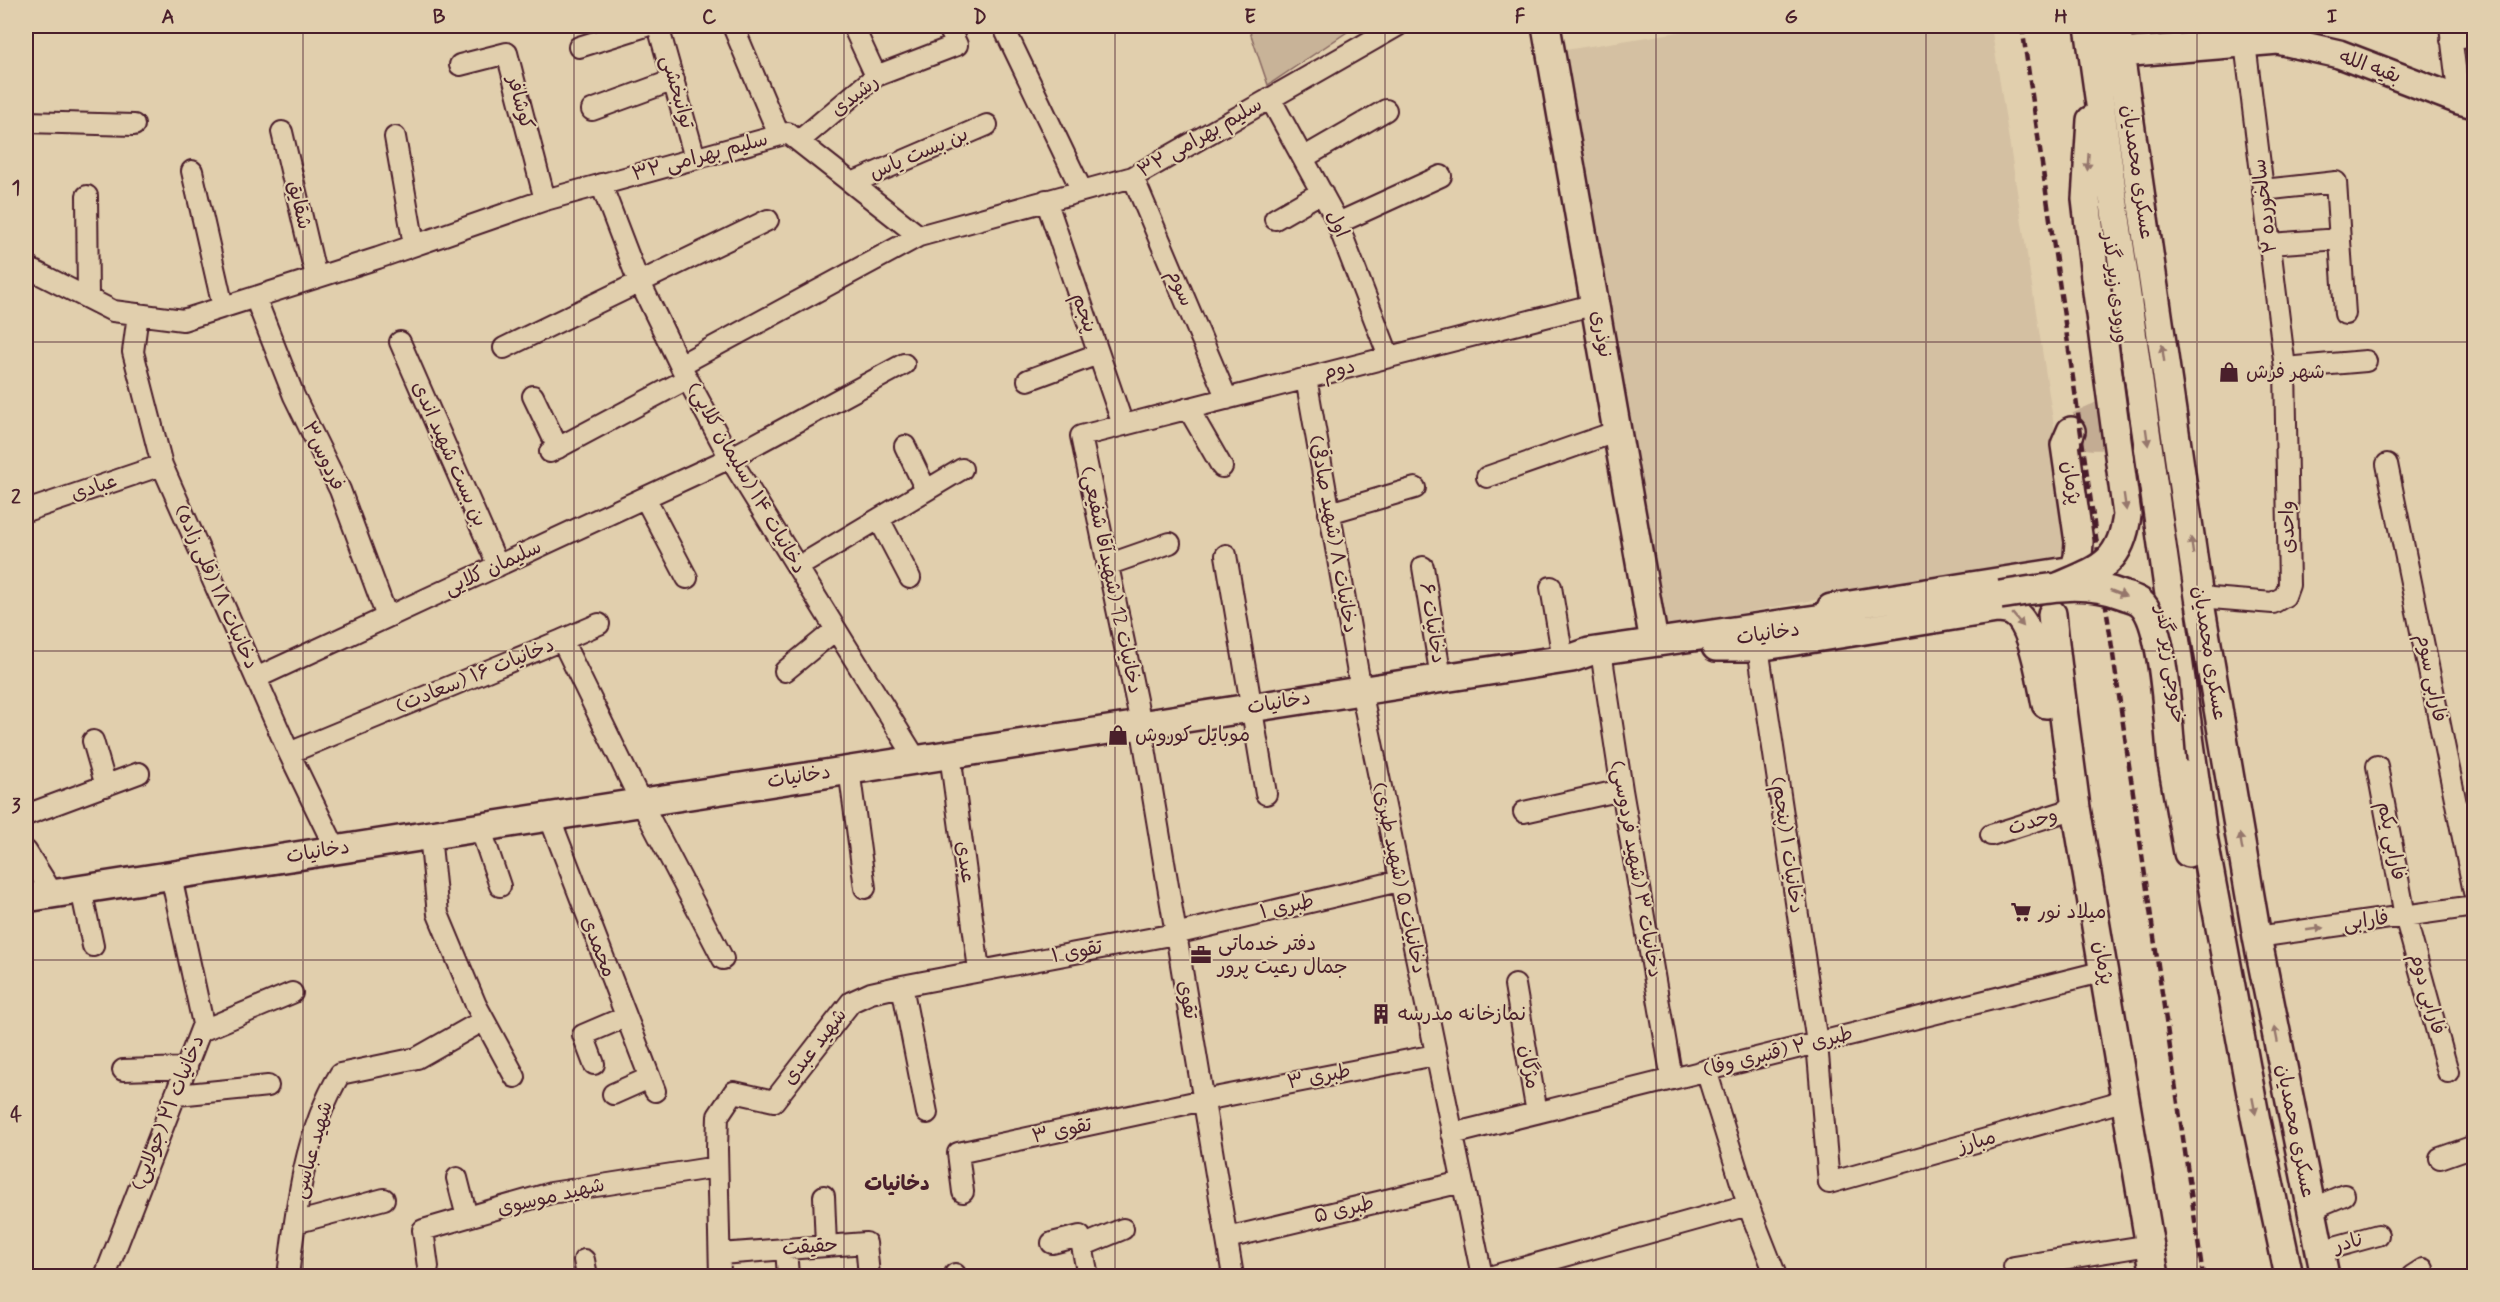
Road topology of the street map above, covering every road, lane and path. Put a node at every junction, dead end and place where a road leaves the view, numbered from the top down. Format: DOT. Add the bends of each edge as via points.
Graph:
graph roads {
  1 [pos="646,26"];
  2 [pos="658,26"];
  3 [pos="733,26"];
  4 [pos="853,26"];
  5 [pos="948,26"];
  6 [pos="1003,26"];
  7 [pos="1397,26"];
  8 [pos="1546,26"];
  9 [pos="2089,26"];
  10 [pos="2116,26"];
  11 [pos="2451,33"];
  12 [pos="2475,36"];
  13 [pos="2226,38"];
  14 [pos="579,47"];
  15 [pos="2120,53"];
  16 [pos="2094,62"];
  17 [pos="460,65"];
  18 [pos="876,76"];
  19 [pos="674,80"];
  20 [pos="1270,98"];
  21 [pos="2467,102"];
  22 [pos="592,110"];
  23 [pos="1386,110"];
  24 [pos="26,122"];
  25 [pos="134,125"];
  26 [pos="987,125"];
  27 [pos="282,132"];
  28 [pos="779,135"];
  29 [pos="395,137"];
  30 [pos="799,141"];
  31 [pos="695,158"];
  32 [pos="1303,158"];
  33 [pos="192,171"];
  34 [pos="1441,176"];
  35 [pos="1133,177"];
  36 [pos="852,183"];
  37 [pos="601,184"];
  38 [pos="2263,190"];
  39 [pos="1082,191"];
  40 [pos="1322,192"];
  41 [pos="2113,195"];
  42 [pos="87,196"];
  43 [pos="545,200"];
  44 [pos="1046,201"];
  45 [pos="1275,219"];
  46 [pos="768,220"];
  47 [pos="1338,223"];
  48 [pos="919,236"];
  49 [pos="2340,238"];
  50 [pos="2270,244"];
  51 [pos="414,245"];
  52 [pos="26,263"];
  53 [pos="316,277"];
  54 [pos="640,281"];
  55 [pos="255,297"];
  56 [pos="88,298"];
  57 [pos="1596,304"];
  58 [pos="223,307"];
  59 [pos="138,314"];
  60 [pos="2344,314"];
  61 [pos="400,342"];
  62 [pos="504,348"];
  63 [pos="1098,354"];
  64 [pos="1389,357"];
  65 [pos="2366,361"];
  66 [pos="904,364"];
  67 [pos="2285,368"];
  68 [pos="683,372"];
  69 [pos="1306,378"];
  70 [pos="1028,380"];
  71 [pos="2128,383"];
  72 [pos="533,396"];
  73 [pos="1227,399"];
  74 [pos="1188,408"];
  75 [pos="1123,425"];
  76 [pos="1618,431"];
  77 [pos="2071,432"];
  78 [pos="1081,436"];
  79 [pos="905,446"];
  80 [pos="730,458"];
  81 [pos="2387,464"];
  82 [pos="162,465"];
  83 [pos="1222,467"];
  84 [pos="962,469"];
  85 [pos="1486,477"];
  86 [pos="1415,488"];
  87 [pos="926,490"];
  88 [pos="2145,491"];
  89 [pos="645,498"];
  90 [pos="26,511"];
  91 [pos="1329,513"];
  92 [pos="879,519"];
  93 [pos="1170,543"];
  94 [pos="1226,555"];
  95 [pos="1107,565"];
  96 [pos="498,566"];
  97 [pos="798,567"];
  98 [pos="1424,567"];
  99 [pos="687,578"];
  100 [pos="910,578"];
  101 [pos="2067,578"];
  102 [pos="1551,587"];
  103 [pos="2199,597"];
  104 [pos="2052,614"];
  105 [pos="387,617"];
  106 [pos="599,624"];
  107 [pos="835,630"];
  108 [pos="562,640"];
  109 [pos="1694,641"];
  110 [pos="1654,642"];
  111 [pos="1758,647"];
  112 [pos="1568,658"];
  113 [pos="1602,658"];
  114 [pos="785,671"];
  115 [pos="256,678"];
  116 [pos="1442,678"];
  117 [pos="1361,690"];
  118 [pos="1251,707"];
  119 [pos="1141,724"];
  120 [pos="93,741"];
  121 [pos="289,753"];
  122 [pos="950,754"];
  123 [pos="916,759"];
  124 [pos="2377,766"];
  125 [pos="849,769"];
  126 [pos="139,773"];
  127 [pos="106,786"];
  128 [pos="1622,790"];
  129 [pos="1266,794"];
  130 [pos="2075,800"];
  131 [pos="641,802"];
  132 [pos="1524,812"];
  133 [pos="26,814"];
  134 [pos="549,816"];
  135 [pos="480,827"];
  136 [pos="430,835"];
  137 [pos="1991,835"];
  138 [pos="2203,836"];
  139 [pos="336,850"];
  140 [pos="26,851"];
  141 [pos="171,876"];
  142 [pos="1399,881"];
  143 [pos="500,886"];
  144 [pos="865,888"];
  145 [pos="81,889"];
  146 [pos="2475,892"];
  147 [pos="53,894"];
  148 [pos="26,898"];
  149 [pos="2475,906"];
  150 [pos="2405,916"];
  151 [pos="1175,934"];
  152 [pos="2257,937"];
  153 [pos="2224,940"];
  154 [pos="93,946"];
  155 [pos="723,959"];
  156 [pos="979,970"];
  157 [pos="2104,971"];
  158 [pos="1515,985"];
  159 [pos="902,986"];
  160 [pos="292,993"];
  161 [pos="2235,1004"];
  162 [pos="625,1017"];
  163 [pos="484,1020"];
  164 [pos="201,1031"];
  165 [pos="1817,1043"];
  166 [pos="1435,1054"];
  167 [pos="594,1064"];
  168 [pos="187,1068"];
  169 [pos="123,1070"];
  170 [pos="1706,1070"];
  171 [pos="2448,1072"];
  172 [pos="515,1077"];
  173 [pos="1672,1079"];
  174 [pos="268,1086"];
  175 [pos="613,1094"];
  176 [pos="177,1095"];
  177 [pos="1204,1100"];
  178 [pos="2126,1100"];
  179 [pos="927,1113"];
  180 [pos="1536,1113"];
  181 [pos="1452,1134"];
  182 [pos="2475,1146"];
  183 [pos="2440,1158"];
  184 [pos="717,1167"];
  185 [pos="457,1178"];
  186 [pos="1462,1182"];
  187 [pos="1829,1183"];
  188 [pos="963,1192"];
  189 [pos="2344,1195"];
  190 [pos="824,1197"];
  191 [pos="384,1199"];
  192 [pos="1748,1205"];
  193 [pos="2311,1209"];
  194 [pos="467,1217"];
  195 [pos="295,1223"];
  196 [pos="1123,1229"];
  197 [pos="2378,1235"];
  198 [pos="1227,1238"];
  199 [pos="1081,1241"];
  200 [pos="1052,1243"];
  201 [pos="2150,1245"];
  202 [pos="826,1246"];
  203 [pos="786,1249"];
  204 [pos="720,1254"];
  205 [pos="2323,1264"];
  206 [pos="428,1267"];
  207 [pos="2014,1267"];
  208 [pos="105,1276"];
  209 [pos="288,1276"];
  210 [pos="720,1276"];
  211 [pos="788,1276"];
  212 [pos="869,1276"];
  213 [pos="1088,1276"];
  214 [pos="1233,1276"];
  215 [pos="1482,1276"];
  216 [pos="1493,1276"];
  217 [pos="1776,1276"];
  218 [pos="2155,1276"];
  219 [pos="2289,1276"];
  1 -- 14 [label="street"];
  2 -- 19 [label="street, توانبخشی"];
  3 -- 28 [label="street"];
  4 -- 18 [label="street"];
  5 -- 18 [label="street, رشیدی" via="957,45"];
  6 -- 39 [label="street"];
  7 -- 20 [label="street, سلیم بهرامی ۳۲"];
  8 -- 57 [label="main road, نوذری"];
  9 -- 16 [label="main road, عسکری محمدیان"];
  10 -- 15 [label="main road, عسکری محمدیان"];
  11 -- 12 [label="street"];
  11 -- 21 [label="street"];
  13 -- 15 [label="main road, بقیه الله"];
  13 -- 21 [label="main road, بقیه الله" via="2278,40 2339,54"];
  13 -- 38 [label="street, سالخورده ۲"];
  103 -- 15 [label="main road, عسکری محمدیان, one-way"];
  16 -- 41 [label="main road, عسکری محمدیان"];
  16 -- 101 [label="main road, one-way, bridge" via="2086,199 2127,515 2125,531 2103,567"];
  17 -- 43 [label="street, کوشافر" via="507,52"];
  18 -- 30 [label="street, رشیدی"];
  19 -- 22 [label="street"];
  19 -- 31 [label="street, توانبخشی"];
  20 -- 32 [label="street, اول"];
  20 -- 35 [label="street, سلیم بهرامی ۳۲"];
  23 -- 32 [label="street"];
  24 -- 25 [label="street"];
  26 -- 36 [label="street, بن بست یاس"];
  27 -- 53 [label="street, شقایق"];
  28 -- 30 [label="street, سلیم بهرامی ۳۲" via="788,133"];
  28 -- 31 [label="street, سلیم بهرامی ۳۲"];
  29 -- 51 [label="street"];
  30 -- 36 [label="street, سلیم بهرامی ۳۲"];
  31 -- 37 [label="street, سلیم بهرامی ۳۲"];
  32 -- 40 [label="street, اول"];
  33 -- 58 [label="street"];
  34 -- 47 [label="street"];
  35 -- 39 [label="street, سلیم بهرامی ۳۲"];
  35 -- 73 [label="street, سوم"];
  36 -- 48 [label="street, سلیم بهرامی ۳۲"];
  37 -- 43 [label="street, سلیم بهرامی ۳۲"];
  37 -- 54 [label="street, دخانیات ۱۴ (سلیمان کلایی)"];
  38 -- 49 [label="street" via="2336,182"];
  38 -- 50 [label="street, سالخورده ۲"];
  39 -- 44 [label="street, سلیم بهرامی ۳۲"];
  40 -- 45 [label="street"];
  40 -- 47 [label="street, اول"];
  41 -- 71 [label="main road, ورودی زیر گذر" via="2105,208"];
  41 -- 138 [label="main road, عسکری محمدیان, one-way"];
  42 -- 56 [label="street"];
  43 -- 51 [label="street, سلیم بهرامی ۳۲"];
  44 -- 48 [label="street, سلیم بهرامی ۳۲"];
  44 -- 63 [label="street, پنجم"];
  46 -- 54 [label="street"];
  47 -- 64 [label="street, اول"];
  48 -- 68 [label="street"];
  49 -- 50 [label="street"];
  49 -- 60 [label="street"];
  50 -- 67 [label="street, سالخورده ۲"];
  51 -- 53 [label="street, سلیم بهرامی ۳۲"];
  52 -- 56 [label="street, سلیم بهرامی ۳۲" via="30,269"];
  53 -- 55 [label="street, سلیم بهرامی ۳۲"];
  54 -- 62 [label="street"];
  54 -- 68 [label="street, دخانیات ۱۴ (سلیمان کلایی)"];
  55 -- 58 [label="street, سلیم بهرامی ۳۲"];
  55 -- 105 [label="street, فردوس۳" via="294,396 340,490"];
  56 -- 59 [label="street, سلیم بهرامی ۳۲" via="113,311"];
  57 -- 64 [label="street, دوم"];
  57 -- 76 [label="main road, نوذری"];
  58 -- 59 [label="street, سلیم بهرامی ۳۲" via="183,320"];
  59 -- 82 [label="street, دخانیات ۱۸ (قلی زاده)" via="133,352"];
  61 -- 96 [label="street, بن بست شهید اندی"];
  63 -- 70 [label="street"];
  63 -- 75 [label="street, پنجم"];
  64 -- 69 [label="street, دوم"];
  65 -- 67 [label="street"];
  66 -- 80 [label="street, سلیمان کلایی"];
  67 -- 103 [label="street, واحدی" via="2287,591 2273,603"];
  68 -- 72 [label="street" via="554,450"];
  68 -- 80 [label="street, دخانیات ۱۴ (سلیمان کلایی)"];
  69 -- 73 [label="street, دوم"];
  69 -- 91 [label="street, دخانیات ۸ (شهید صادقی)"];
  73 -- 74 [label="street, دوم"];
  74 -- 75 [label="street, دوم"];
  74 -- 83 [label="street"];
  75 -- 78 [label="street, دوم"];
  76 -- 85 [label="street"];
  76 -- 110 [label="main road, نوذری"];
  77 -- 101 [label="main road, پژمان" via="2065,445 2079,542 2078,557"];
  78 -- 95 [label="street, دخانیات 12 (شهیدآقا شفیعی)"];
  79 -- 87 [label="street"];
  80 -- 89 [label="street, سلیمان کلایی"];
  80 -- 97 [label="street, دخانیات ۱۴ (سلیمان کلایی)"];
  81 -- 146 [label="street, فارابی سوم"];
  82 -- 90 [label="street, عبادی"];
  82 -- 115 [label="street, دخانیات ۱۸ (قلی زاده)"];
  84 -- 87 [label="street"];
  86 -- 91 [label="street"];
  87 -- 92 [label="street"];
  88 -- 138 [label="main road, خروجی زیر گذر" via="2190,806"];
  89 -- 96 [label="street, سلیمان کلایی"];
  89 -- 99 [label="street"];
  91 -- 117 [label="street, دخانیات ۸ (شهید صادقی)"];
  92 -- 97 [label="street"];
  92 -- 100 [label="street"];
  93 -- 95 [label="street"];
  94 -- 118 [label="street"];
  95 -- 119 [label="street, دخانیات 12 (شهیدآقا شفیعی)"];
  96 -- 105 [label="street, سلیمان کلایی"];
  97 -- 107 [label="street, دخانیات ۱۴ (سلیمان کلایی)"];
  98 -- 116 [label="street, دخانیات ۶"];
  101 -- 109 [label="main road, دخانیات, bridge" via="2000,595 1855,618 1830,617"];
  101 -- 109 [label="main road" via="1725,624"];
  101 -- 161 [label="main road, one-way, bridge" via="2140,602 2151,618 2158,640 2172,763 2194,886 2208,938"];
  102 -- 112 [label="street"];
  152 -- 103 [label="main road, عسکری محمدیان, one-way"];
  104 -- 130 [label="main road, پژمان"];
  105 -- 115 [label="street, سلیمان کلایی"];
  106 -- 108 [label="street"];
  107 -- 114 [label="street"];
  107 -- 123 [label="street, دخانیات ۱۴ (سلیمان کلایی)"];
  108 -- 121 [label="street, دخانیات ۱۶ (سعادت)"];
  108 -- 131 [label="street, دخانیات ۱۶ (سعادت)"];
  109 -- 110 [label="main road, دخانیات"];
  109 -- 111 [label="main road" via="1727,649"];
  109 -- 113 [label="main road, دخانیات"];
  110 -- 112 [label="main road, دخانیات"];
  111 -- 130 [label="main road, one-way" via="1997,609 2011,612 2021,620 2032,640 2061,773"];
  111 -- 165 [label="street, دخانیات ۱ (پنجم)"];
  112 -- 113 [label="main road, دخانیات"];
  112 -- 116 [label="main road, دخانیات"];
  113 -- 128 [label="street, دخانیات ۳ (شهید فردوسی)"];
  115 -- 121 [label="street, دخانیات ۱۸ (قلی زاده)"];
  116 -- 117 [label="main road, دخانیات"];
  117 -- 118 [label="main road, دخانیات"];
  117 -- 142 [label="street, دخانیات ۵ (شهید طبری)"];
  118 -- 119 [label="main road, دخانیات"];
  118 -- 129 [label="street"];
  119 -- 122 [label="main road, دخانیات"];
  119 -- 151 [label="street, تقوی"];
  120 -- 127 [label="street"];
  121 -- 139 [label="street, دخانیات ۱۸ (قلی زاده)"];
  122 -- 123 [label="main road, دخانیات"];
  122 -- 156 [label="street, عبدی"];
  123 -- 125 [label="main road, دخانیات"];
  124 -- 150 [label="street, فارابی یکم"];
  125 -- 131 [label="main road, دخانیات"];
  125 -- 144 [label="street"];
  126 -- 127 [label="street"];
  127 -- 133 [label="street"];
  128 -- 132 [label="street"];
  128 -- 173 [label="street, دخانیات ۳ (شهید فردوسی)"];
  130 -- 137 [label="street, وحدت"];
  130 -- 157 [label="main road, پژمان"];
  131 -- 134 [label="main road, دخانیات"];
  131 -- 155 [label="street, دخانیات ۱۶ (سعادت)"];
  134 -- 135 [label="main road, دخانیات"];
  134 -- 162 [label="street, محمدی"];
  135 -- 136 [label="main road, دخانیات"];
  135 -- 143 [label="street"];
  136 -- 139 [label="main road, دخانیات"];
  136 -- 163 [label="street" via="438,914"];
  138 -- 153 [label="main road, عسکری محمدیان"];
  139 -- 141 [label="main road, دخانیات"];
  140 -- 147 [label="street"];
  141 -- 145 [label="main road, دخانیات"];
  141 -- 164 [label="street, دخانیات ۲۱ (جولایی)" via="203,1024"];
  142 -- 151 [label="street, طبری ۱"];
  142 -- 166 [label="street, دخانیات ۵ (شهید طبری)"];
  145 -- 147 [label="main road, دخانیات"];
  145 -- 154 [label="street"];
  147 -- 148 [label="main road, دخانیات"];
  149 -- 150 [label="street, فارابی"];
  152 -- 150 [label="street, فارابی, one-way"];
  150 -- 171 [label="street, فارابی دوم"];
  151 -- 156 [label="street, تقوی ۱"];
  151 -- 177 [label="street, تقوی"];
  152 -- 153 [label="main road"];
  193 -- 152 [label="main road, عسکری محمدیان, one-way"];
  153 -- 161 [label="main road, عسکری محمدیان"];
  156 -- 159 [label="street, شهید عبدی"];
  157 -- 165 [label="street, طبری ۲ (قنبری وفا)"];
  157 -- 178 [label="main road, پژمان"];
  158 -- 180 [label="street, مژگان"];
  159 -- 179 [label="street"];
  159 -- 184 [label="street, شهید عبدی" via="850,1002 774,1101 734,1092 718,1116"];
  160 -- 164 [label="street"];
  161 -- 219 [label="main road, عسکری محمدیان, one-way"];
  162 -- 167 [label="street" via="584,1035"];
  162 -- 175 [label="street, محمدی" via="652,1084"];
  163 -- 172 [label="street"];
  163 -- 195 [label="street, شهید عباسی" via="417,1058 340,1074 327,1094 300,1183"];
  164 -- 168 [label="street, دخانیات ۲۱ (جولایی)"];
  165 -- 170 [label="street, طبری ۲ (قنبری وفا)"];
  165 -- 187 [label="street, دخانیات ۱ (پنجم)"];
  166 -- 177 [label="street, طبری ۳"];
  166 -- 181 [label="street, دخانیات ۵ (شهید طبری)"];
  168 -- 169 [label="street"];
  168 -- 176 [label="street, دخانیات ۲۱ (جولایی)"];
  170 -- 173 [label="street, طبری ۲ (قنبری وفا)"];
  170 -- 192 [label="street"];
  173 -- 180 [label="street, طبری ۲ (قنبری وفا)"];
  174 -- 176 [label="street"];
  176 -- 208 [label="street, دخانیات ۲۱ (جولایی)"];
  177 -- 188 [label="street, تقوی ۳" via="958,1153"];
  177 -- 198 [label="street, تقوی"];
  178 -- 187 [label="street, مبارز"];
  178 -- 201 [label="main road, پژمان"];
  180 -- 181 [label="street, طبری ۲ (قنبری وفا)"];
  181 -- 186 [label="street, دخانیات ۵ (شهید طبری)"];
  182 -- 183 [label="street"];
  184 -- 194 [label="street, شهید موسوی" via="551,1193"];
  184 -- 204 [label="street, شهید عبدی"];
  185 -- 194 [label="street"];
  186 -- 198 [label="street, طبری ۵"];
  186 -- 215 [label="street, دخانیات ۵ (شهید طبری)"];
  189 -- 193 [label="street"];
  190 -- 202 [label="street"];
  191 -- 195 [label="street"];
  192 -- 216 [label="street"];
  192 -- 217 [label="street"];
  193 -- 205 [label="main road, عسکری محمدیان"];
  194 -- 206 [label="street, شهید موسوی" via="423,1230"];
  195 -- 209 [label="street, شهید عباسی"];
  196 -- 199 [label="street"];
  197 -- 205 [label="street, نادر"];
  198 -- 214 [label="street, تقوی"];
  199 -- 200 [label="street"];
  199 -- 213 [label="street"];
  201 -- 207 [label="street"];
  201 -- 218 [label="main road, پژمان"];
  202 -- 203 [label="street, حقیقت"];
  202 -- 212 [label="street, حقیقت" via="866,1243"];
  203 -- 204 [label="street, حقیقت"];
  203 -- 211 [label="street"];
  204 -- 210 [label="street, شهید عبدی"];
}
